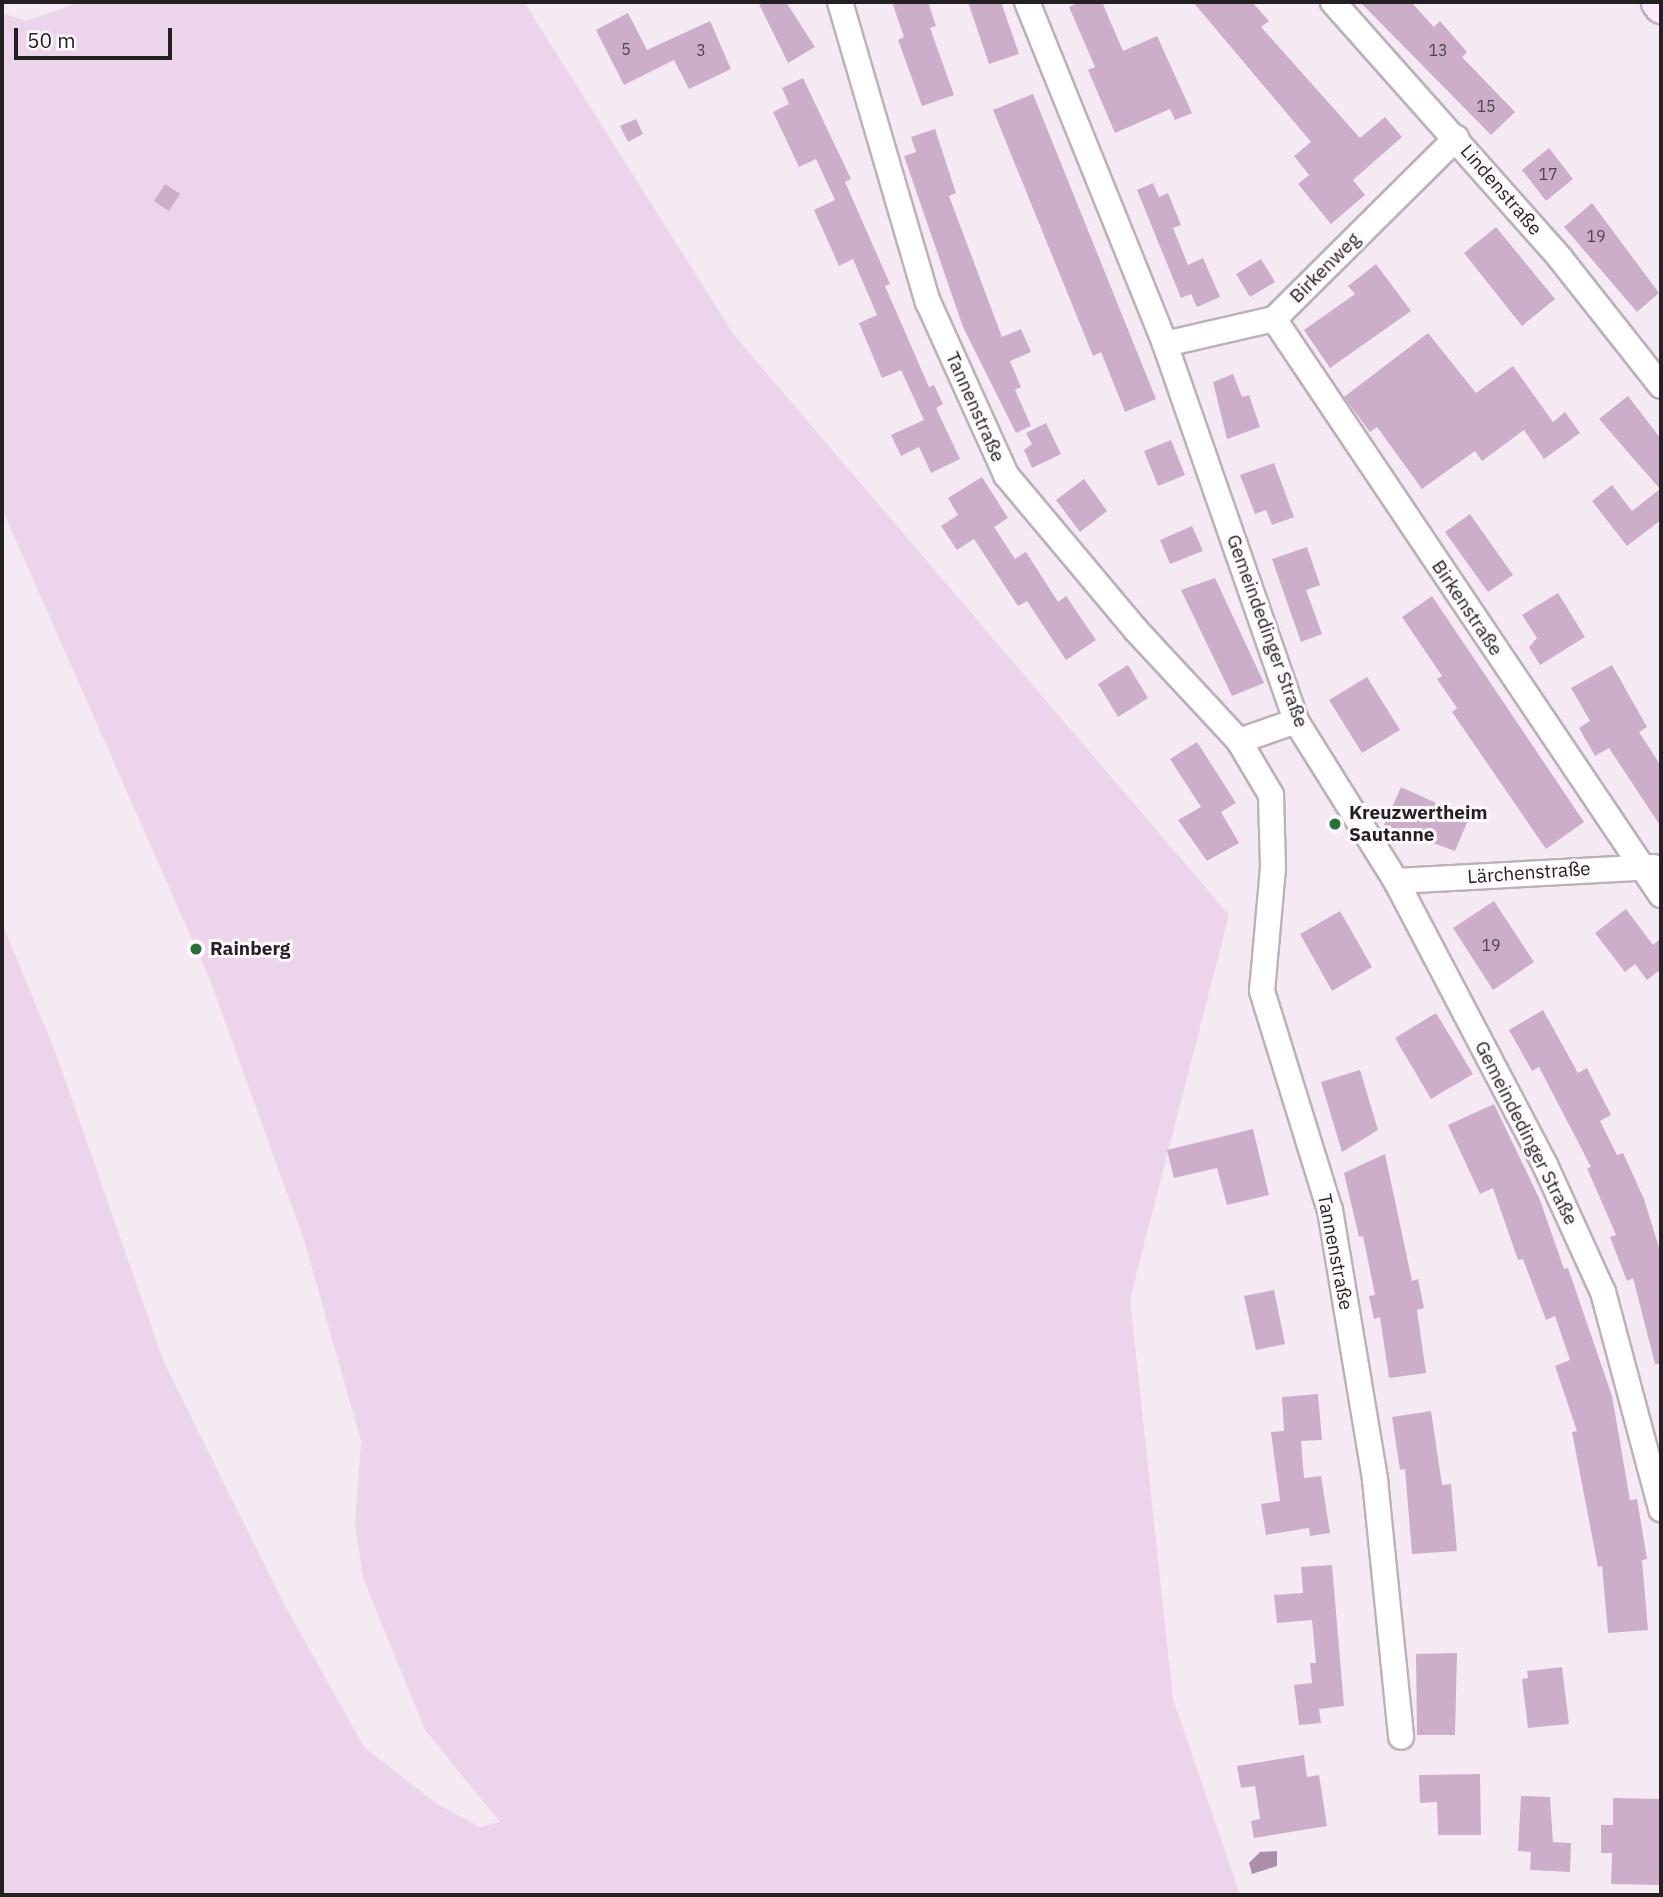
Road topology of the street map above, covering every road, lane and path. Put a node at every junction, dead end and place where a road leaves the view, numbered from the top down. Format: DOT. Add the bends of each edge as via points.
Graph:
graph roads {
  1 [pos="840,2"];
  2 [pos="1027,2"];
  3 [pos="1332,2"];
  4 [pos="1456,138"];
  5 [pos="1273,319"];
  6 [pos="1165,344"];
  7 [pos="1661,386"];
  8 [pos="1296,721"];
  9 [pos="1239,741"];
  10 [pos="1651,867"];
  11 [pos="1396,881"];
  12 [pos="1661,895"];
  13 [pos="1661,1509"];
  14 [pos="1401,1737"];
  1 -- 9 [label="street, Tannenstraße" via="928,302 1006,475 1135,629"];
  2 -- 6 [label="street, Gemeindedinger Straße"];
  3 -- 4 [label="street, Lindenstraße"];
  4 -- 5 [label="street, Birkenweg"];
  4 -- 7 [label="street, Lindenstraße" via="1560,258"];
  5 -- 6 [label="street, Birkenweg"];
  5 -- 10 [label="street, Birkenstraße"];
  6 -- 8 [label="street, Gemeindedinger Straße"];
  8 -- 9 [label="street"];
  8 -- 11 [label="street, Gemeindedinger Straße"];
  9 -- 14 [label="street, Tannenstraße" via="1270,795 1273,868 1262,991 1330,1210 1375,1480"];
  10 -- 11 [label="street, Lärchenstraße"];
  10 -- 12 [label="street, Birkenstraße"];
  11 -- 13 [label="street, Gemeindedinger Straße" via="1545,1165 1603,1292"];
}
